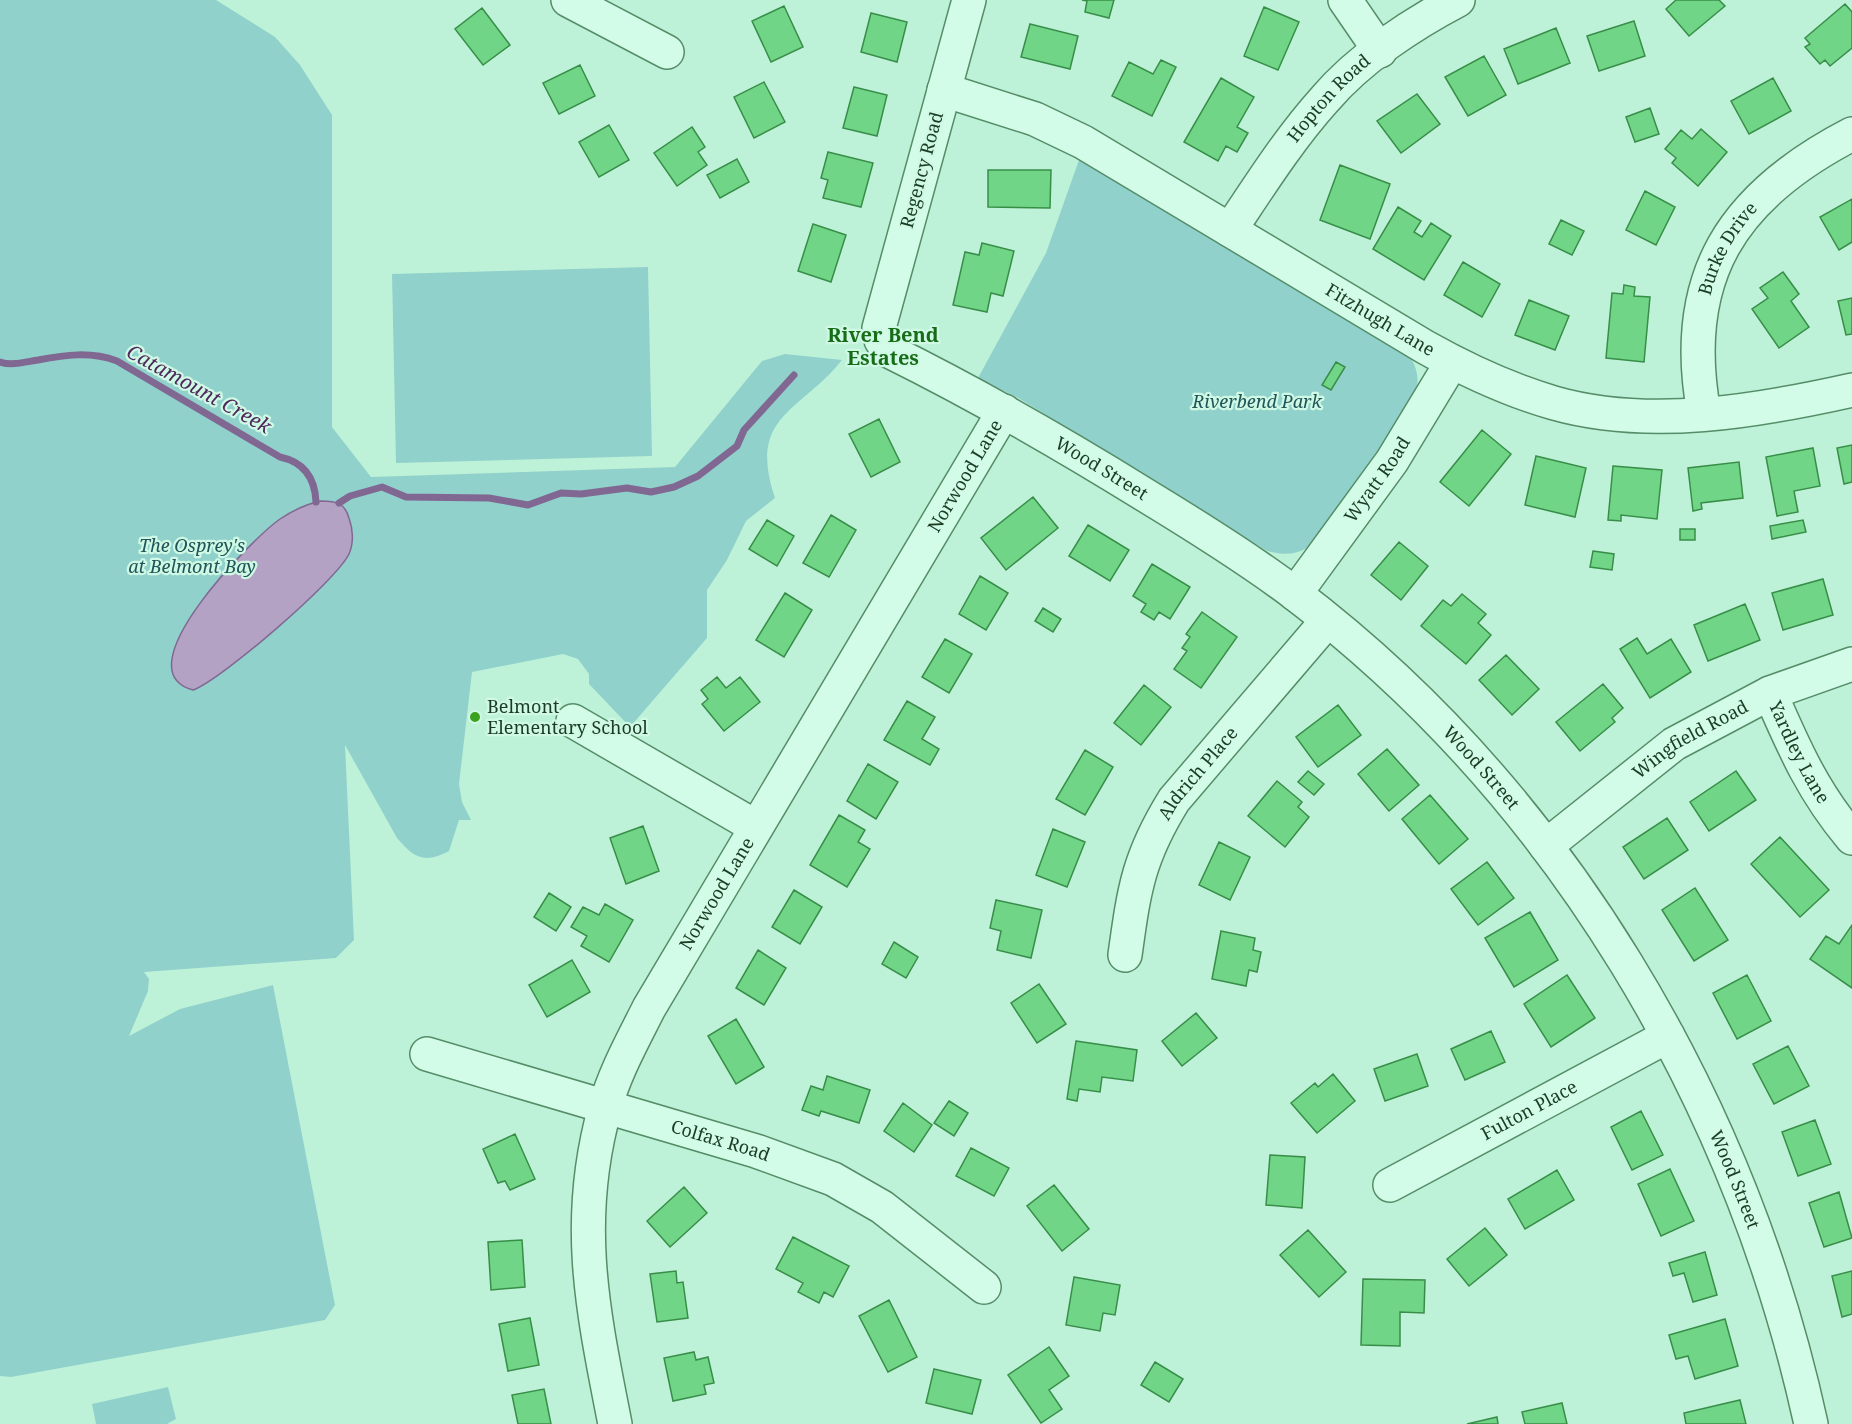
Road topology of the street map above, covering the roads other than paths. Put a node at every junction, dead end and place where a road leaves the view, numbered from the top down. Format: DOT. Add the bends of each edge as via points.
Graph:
graph roads {
  1 [pos="568,0"];
  2 [pos="969,0"];
  3 [pos="1345,0"];
  4 [pos="1458,0"];
  5 [pos="1380,51"];
  6 [pos="667,52"];
  7 [pos="944,90"];
  8 [pos="1852,134"];
  9 [pos="1230,230"];
  10 [pos="881,340"];
  11 [pos="1452,362"];
  12 [pos="1852,390"];
  13 [pos="1004,411"];
  14 [pos="1704,413"];
  15 [pos="1295,594"];
  16 [pos="1327,621"];
  17 [pos="1852,664"];
  18 [pos="1770,693"];
  19 [pos="573,721"];
  20 [pos="756,827"];
  21 [pos="1852,838"];
  22 [pos="1546,846"];
  23 [pos="1125,956"];
  24 [pos="1668,1036"];
  25 [pos="427,1054"];
  26 [pos="605,1106"];
  27 [pos="1390,1185"];
  28 [pos="984,1287"];
  29 [pos="615,1424"];
  30 [pos="1811,1424"];
  1 -- 6 [label="street"];
  2 -- 7 [label="street, Regency Road"];
  3 -- 5 [label="street"];
  4 -- 5 [label="street, Hopton Road"];
  5 -- 9 [label="street, Hopton Road" via="1326,97 1276,161"];
  7 -- 9 [label="street, Fitzhugh Lane" via="1061,130"];
  7 -- 10 [label="street, Regency Road" via="879,328"];
  8 -- 14 [label="street, Burke Drive" via="1776,181 1735,226 1718,255 1698,327 1699,386"];
  9 -- 11 [label="street, Fitzhugh Lane"];
  10 -- 13 [label="street, Wood Street" via="887,350"];
  11 -- 14 [label="street, Fitzhugh Lane" via="1519,392 1582,409 1649,415"];
  11 -- 15 [label="street, Wyatt Road" via="1392,461"];
  12 -- 14 [label="street, Fitzhugh Lane"];
  13 -- 15 [label="street, Wood Street" via="1211,535"];
  13 -- 20 [label="street, Norwood Lane"];
  15 -- 16 [label="street, Wood Street"];
  16 -- 22 [label="street, Wood Street" via="1476,760"];
  16 -- 23 [label="street, Aldrich Place" via="1174,801 1155,832 1135,887"];
  17 -- 18 [label="street, Wingfield Road"];
  18 -- 21 [label="street, Yardley Lane" via="1803,769"];
  18 -- 22 [label="street, Wingfield Road" via="1674,744"];
  19 -- 20 [label="street"];
  20 -- 26 [label="street, Norwood Lane" via="649,1008"];
  22 -- 24 [label="street, Wood Street" via="1617,946"];
  24 -- 27 [label="street, Fulton Place"];
  24 -- 30 [label="street, Wood Street" via="1720,1142 1756,1234 1785,1320"];
  25 -- 26 [label="street, Colfax Road"];
  26 -- 28 [label="street, Colfax Road" via="756,1151 833,1179 882,1207"];
  26 -- 29 [label="street, Norwood Lane" via="589,1182 586,1230 590,1288"];
}
